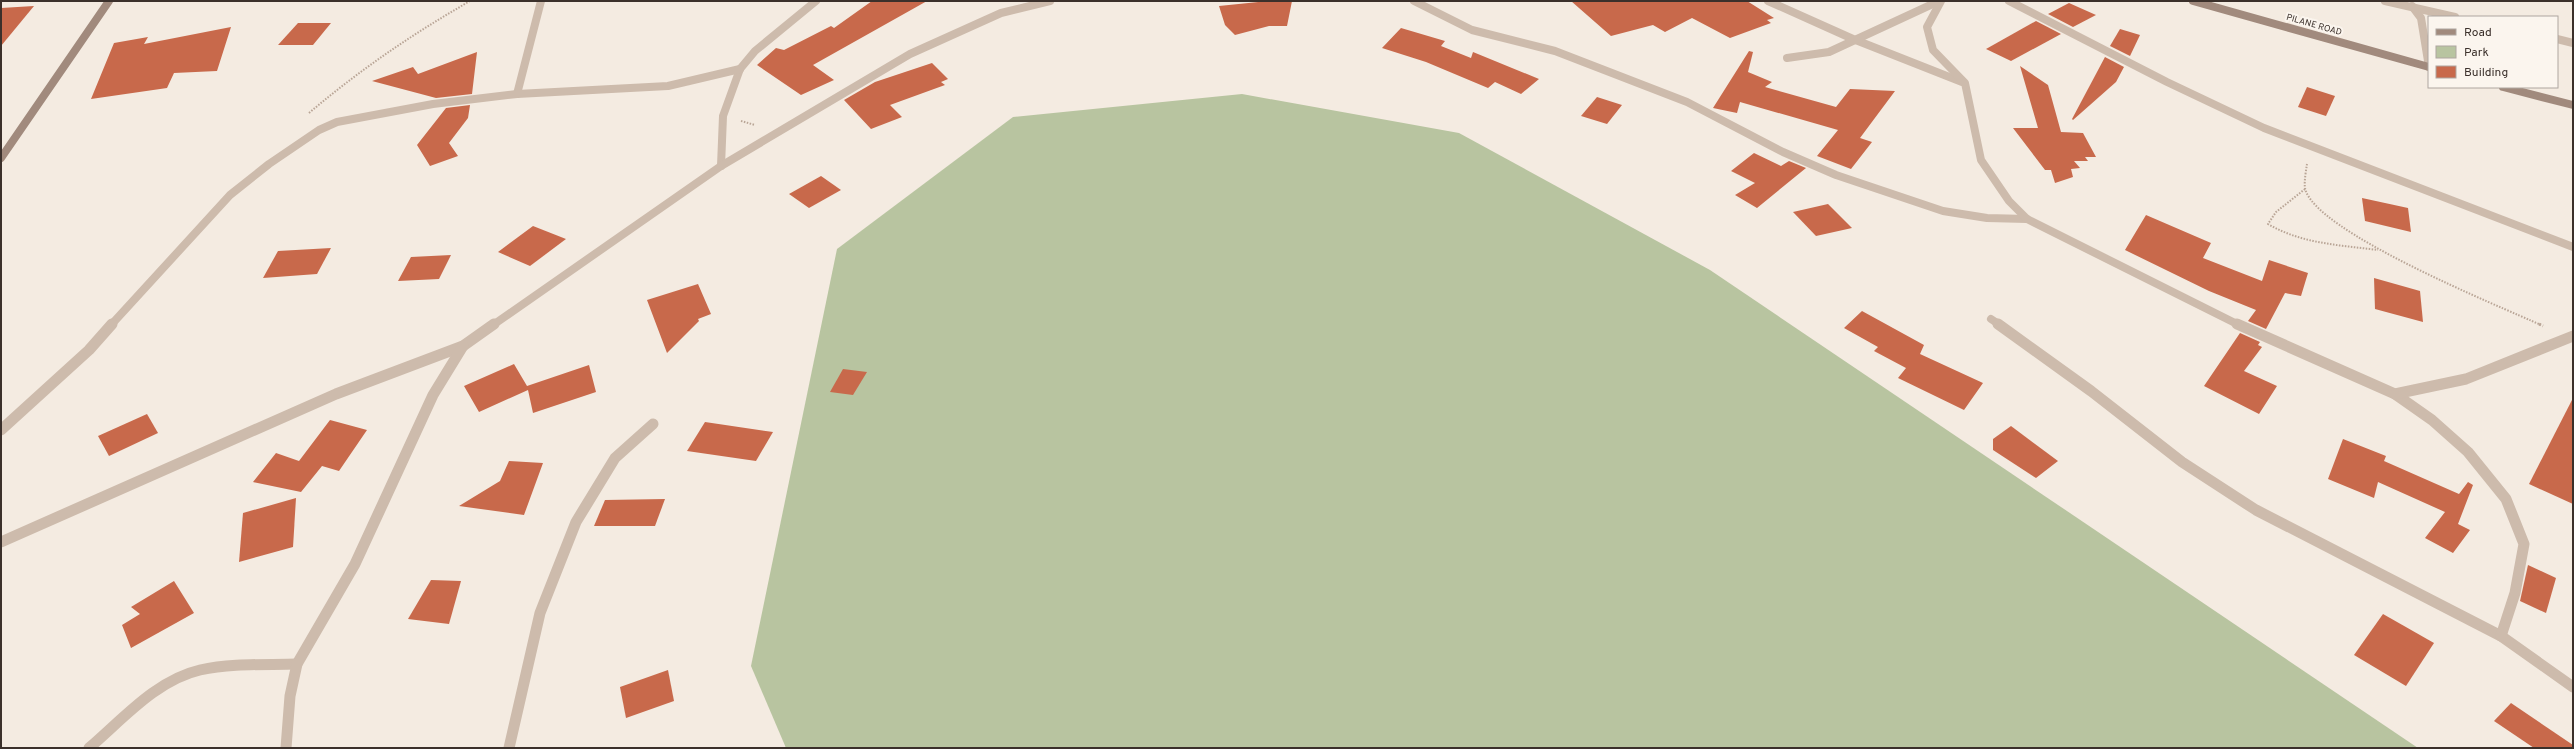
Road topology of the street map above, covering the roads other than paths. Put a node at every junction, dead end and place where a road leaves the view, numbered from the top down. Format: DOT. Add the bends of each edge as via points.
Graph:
graph roads {
  1 [pos="109,1"];
  2 [pos="541,1"];
  3 [pos="816,1"];
  4 [pos="1050,1"];
  5 [pos="1414,1"];
  6 [pos="1768,1"];
  7 [pos="1940,1"];
  8 [pos="2009,1"];
  9 [pos="2193,1"];
  10 [pos="2385,1"];
  11 [pos="2411,4"];
  12 [pos="2452,16"];
  13 [pos="1853,39"];
  14 [pos="2558,39"];
  15 [pos="2573,43"];
  16 [pos="1787,58"];
  17 [pos="2428,61"];
  18 [pos="2428,67"];
  19 [pos="740,69"];
  20 [pos="1965,83"];
  21 [pos="2508,88"];
  22 [pos="517,94"];
  23 [pos="2573,105"];
  24 [pos="1,158"];
  25 [pos="721,166"];
  26 [pos="2027,219"];
  27 [pos="2573,247"];
  28 [pos="1991,319"];
  29 [pos="2570,337"];
  30 [pos="463,346"];
  31 [pos="2395,394"];
  32 [pos="653,424"];
  33 [pos="1,430"];
  34 [pos="1,542"];
  35 [pos="2501,636"];
  36 [pos="297,664"];
  37 [pos="2573,687"];
  38 [pos="90,748"];
  39 [pos="286,748"];
  40 [pos="509,748"];
  1 -- 24 [label="street"];
  2 -- 22 [label="street"];
  3 -- 19 [label="street" via="755,51"];
  4 -- 25 [label="street" via="1001,12 910,54"];
  5 -- 26 [label="street" via="1472,30 1555,51 1687,102 1783,152 1836,175 1943,211 1987,218"];
  6 -- 13 [label="street"];
  7 -- 13 [label="street"];
  7 -- 20 [label="street" via="1927,27 1933,50"];
  8 -- 27 [label="street" via="2158,78 2308,146"];
  9 -- 18 [label="street, PILANE ROAD"];
  10 -- 11 [label="street"];
  11 -- 12 [label="street"];
  11 -- 17 [label="street" via="2421,18"];
  13 -- 16 [label="street" via="1829,52"];
  13 -- 20 [label="street"];
  14 -- 15 [label="street"];
  19 -- 22 [label="street" via="668,86"];
  19 -- 25 [label="street" via="723,116"];
  20 -- 26 [label="street" via="1981,160 2009,201"];
  21 -- 23 [label="street"];
  22 -- 33 [label="street" via="433,104 361,117 337,122 319,130 269,164 230,195 78,362"];
  25 -- 30 [label="street"];
  26 -- 31 [label="street" via="2207,311"];
  28 -- 35 [label="street" via="2091,391 2182,462 2256,510"];
  29 -- 31 [label="street" via="2466,379"];
  30 -- 34 [label="street" via="336,394"];
  30 -- 36 [label="street" via="433,395 355,564"];
  31 -- 35 [label="street" via="2432,420 2468,452 2506,499 2524,544 2515,593"];
  32 -- 40 [label="street" via="615,458 576,522 540,613"];
  35 -- 37 [label="street"];
  36 -- 38 [label="street" via="210,668 188,674 172,682"];
  36 -- 39 [label="street" via="290,696"];
}
